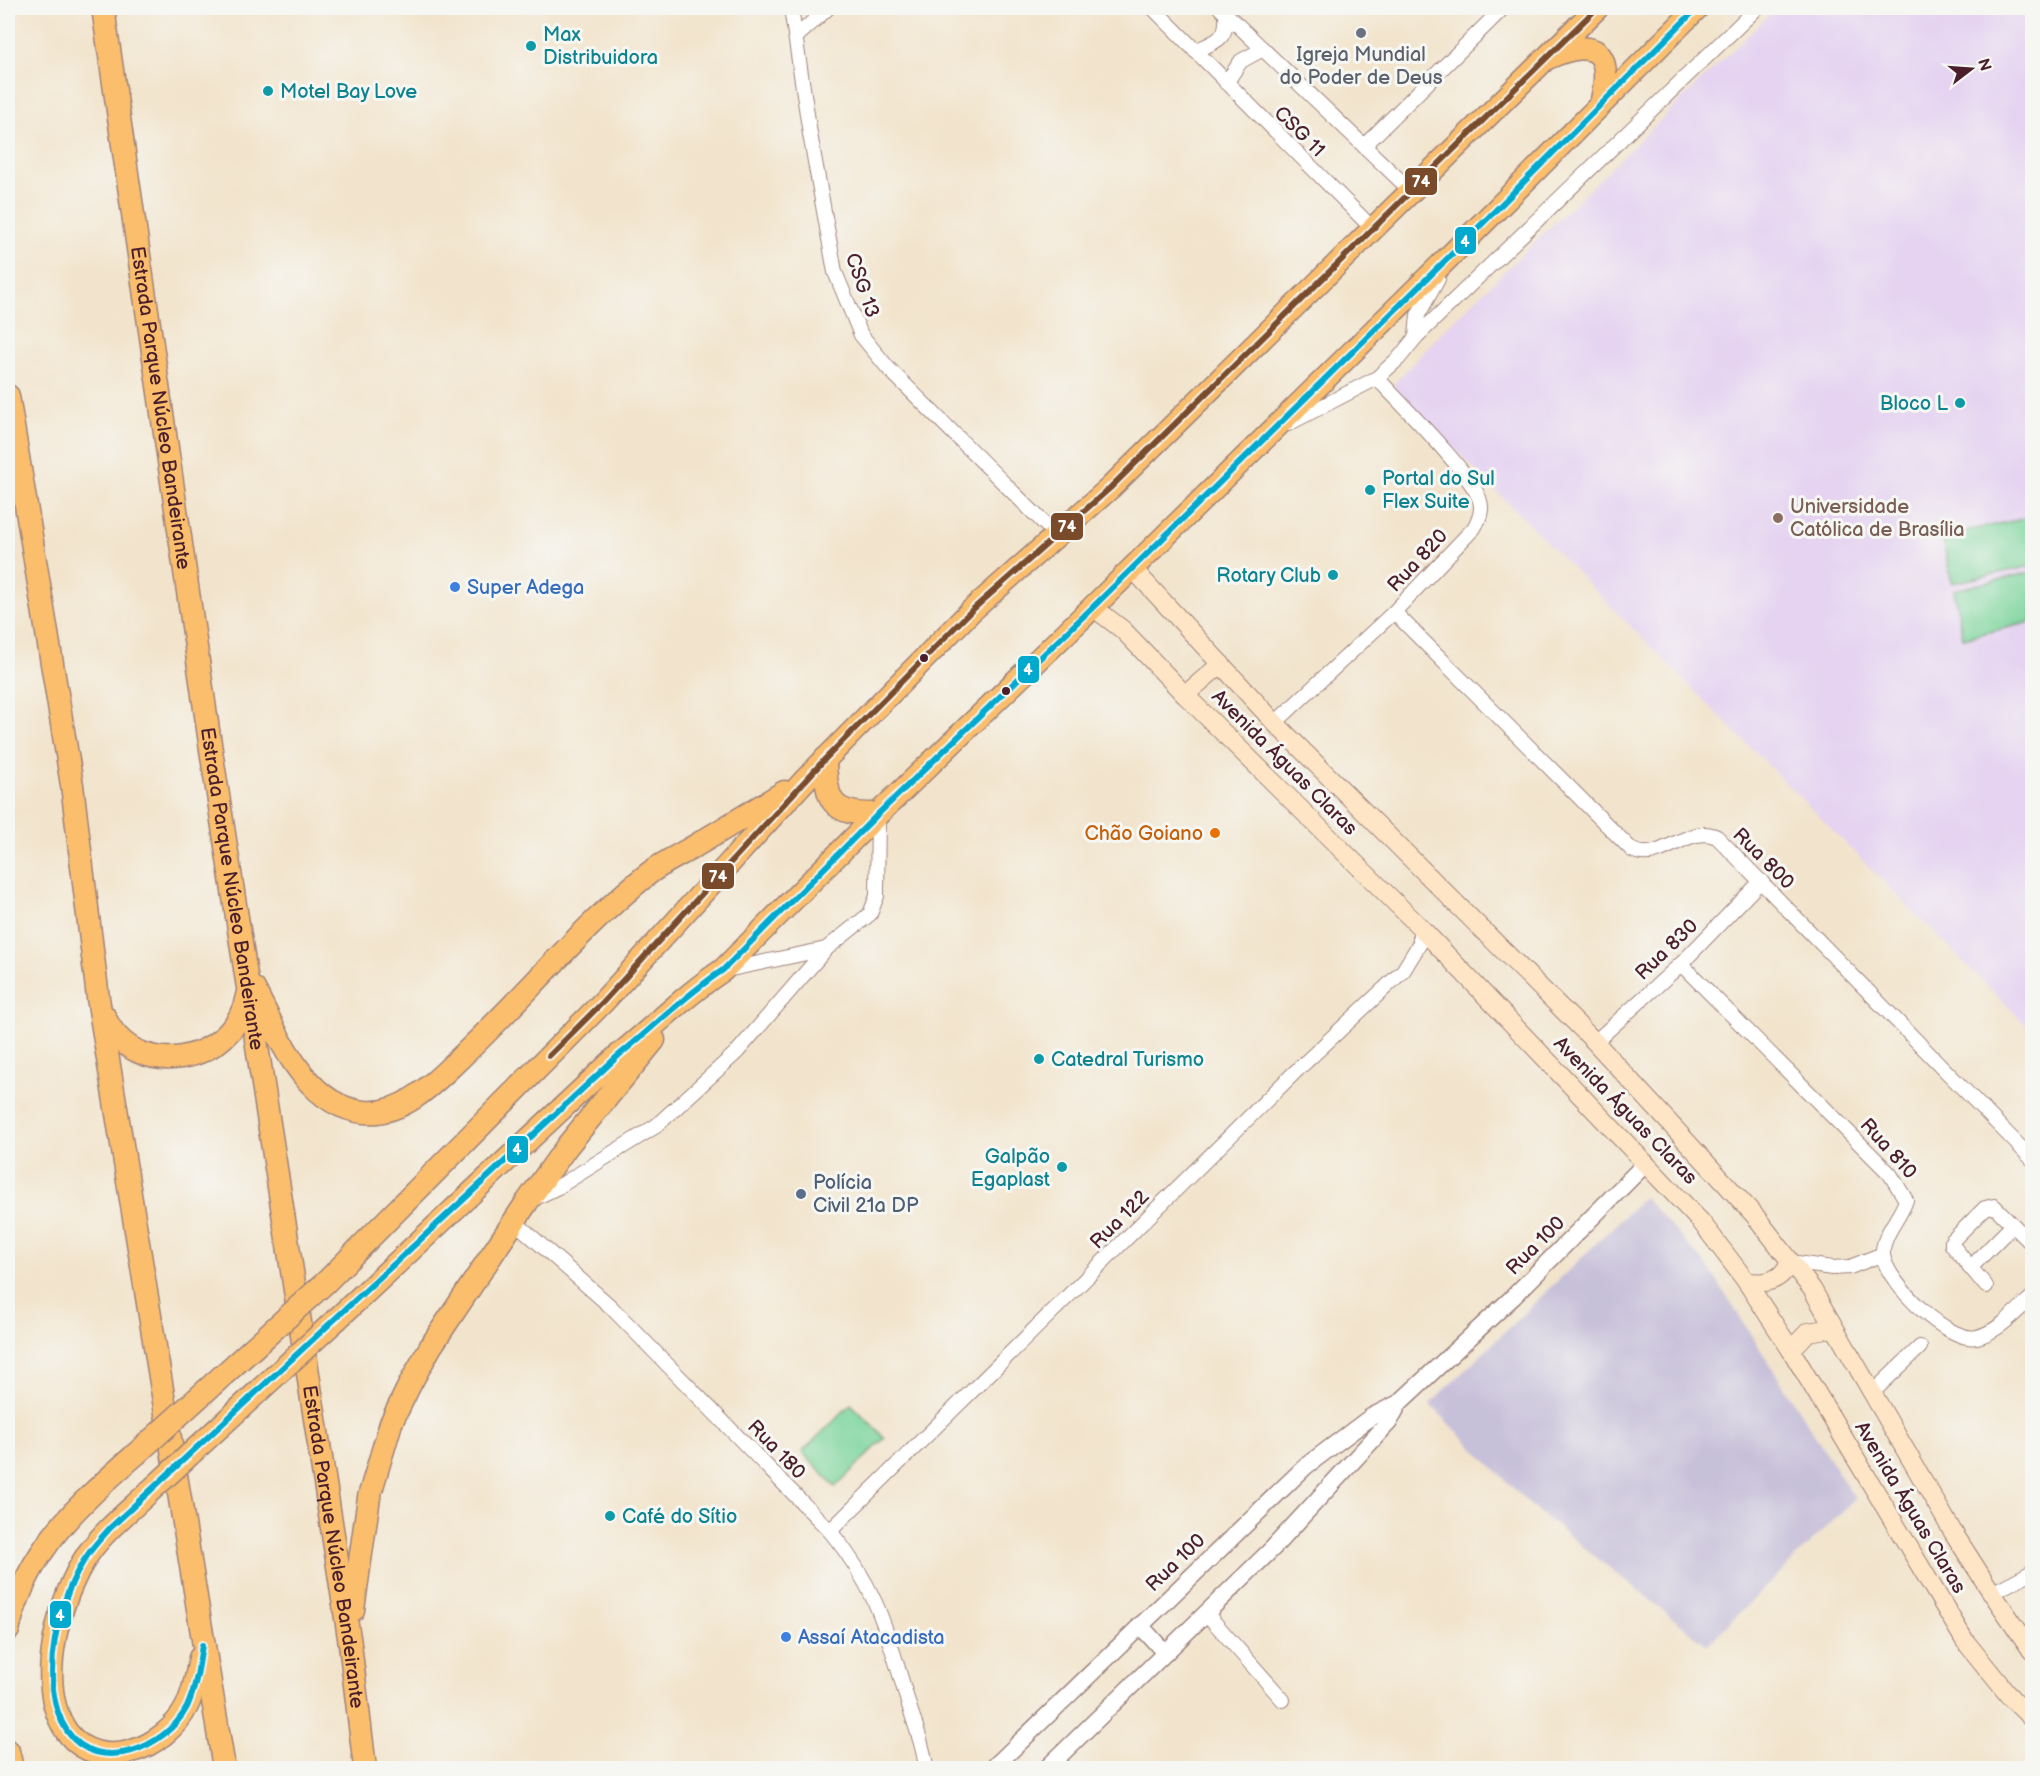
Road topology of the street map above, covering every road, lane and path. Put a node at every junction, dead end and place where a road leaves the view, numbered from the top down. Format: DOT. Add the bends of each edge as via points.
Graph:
graph roads {
  1 [pos="102,8"];
  2 [pos="791,8"];
  3 [pos="828,8"];
  4 [pos="1153,8"];
  5 [pos="1503,8"];
  6 [pos="1597,8"];
  7 [pos="1697,8"];
  8 [pos="1757,8"];
  9 [pos="1223,10"];
  10 [pos="795,37"];
  11 [pos="1263,49"];
  12 [pos="1195,51"];
  13 [pos="1543,60"];
  14 [pos="1226,83"];
  15 [pos="1602,100"];
  16 [pos="1364,146"];
  17 [pos="1410,190"];
  18 [pos="1372,228"];
  19 [pos="1457,249"];
  20 [pos="1416,337"];
  21 [pos="1377,378"];
  22 [pos="8,396"];
  23 [pos="1269,432"];
  24 [pos="1056,534"];
  25 [pos="1132,569"];
  26 [pos="1093,608"];
  27 [pos="1394,612"];
  28 [pos="1221,664"];
  29 [pos="1185,695"];
  30 [pos="1275,723"];
  31 [pos="825,759"];
  32 [pos="806,779"];
  33 [pos="878,814"];
  34 [pos="1761,881"];
  35 [pos="1420,927"];
  36 [pos="826,949"];
  37 [pos="1681,964"];
  38 [pos="723,970"];
  39 [pos="247,983"];
  40 [pos="700,985"];
  41 [pos="98,998"];
  42 [pos="1595,1042"];
  43 [pos="2032,1159"];
  44 [pos="1646,1162"];
  45 [pos="527,1202"];
  46 [pos="515,1222"];
  47 [pos="2013,1225"];
  48 [pos="2032,1244"];
  49 [pos="1883,1254"];
  50 [pos="1790,1262"];
  51 [pos="1970,1268"];
  52 [pos="1746,1281"];
  53 [pos="1986,1286"];
  54 [pos="2032,1297"];
  55 [pos="1833,1328"];
  56 [pos="1920,1347"];
  57 [pos="1791,1350"];
  58 [pos="1872,1393"];
  59 [pos="1399,1402"];
  60 [pos="830,1531"];
  61 [pos="2032,1572"];
  62 [pos="1992,1593"];
  63 [pos="1206,1613"];
  64 [pos="1140,1625"];
  65 [pos="8,1630"];
  66 [pos="350,1644"];
  67 [pos="202,1645"];
  68 [pos="2032,1651"];
  69 [pos="1165,1653"];
  70 [pos="1283,1700"];
  71 [pos="2032,1719"];
  72 [pos="8,1751"];
  73 [pos="929,1766"];
  74 [pos="12,1768"];
  75 [pos="224,1768"];
  76 [pos="365,1768"];
  77 [pos="993,1768"];
  78 [pos="1047,1768"];
  1 -- 39 [label="highway, Estrada Parque Núcleo Bandeirante"];
  2 -- 10 [label="street, CSG 13"];
  3 -- 10 [label="street"];
  4 -- 12 [label="street, CSG 11"];
  5 -- 16 [label="street"];
  6 -- 13 [label="highway"];
  7 -- 15 [label="highway"];
  8 -- 20 [label="street"];
  9 -- 11 [label="street"];
  9 -- 12 [label="street" via="1227,28 1224,34"];
  10 -- 24 [label="street, CSG 13" via="835,272 861,335 888,368"];
  11 -- 14 [label="street" via="1241,61"];
  11 -- 16 [label="street"];
  12 -- 14 [label="street, CSG 11"];
  13 -- 15 [label="highway" via="1572,48 1596,52 1606,70"];
  13 -- 17 [label="highway"];
  14 -- 18 [label="street, CSG 11"];
  15 -- 19 [label="highway"];
  16 -- 17 [label="street"];
  17 -- 18 [label="highway"];
  18 -- 24 [label="highway" via="1110,488"];
  19 -- 20 [label="street" via="1426,297 1418,315"];
  19 -- 23 [label="highway"];
  20 -- 21 [label="street"];
  21 -- 23 [label="street"];
  21 -- 27 [label="street, Rua 820" via="1469,480 1481,511 1474,528"];
  22 -- 41 [label="highway" via="72,785"];
  23 -- 25 [label="highway"];
  24 -- 31 [label="highway" via="971,611"];
  25 -- 26 [label="highway"];
  25 -- 28 [label="main road, Avenida Águas Claras"];
  26 -- 29 [label="main road, Avenida Águas Claras" via="1123,630"];
  26 -- 33 [label="highway"];
  27 -- 30 [label="street, Rua 820"];
  27 -- 34 [label="street, Rua 800" via="1632,850 1647,853 1695,834 1710,834"];
  28 -- 29 [label="main road"];
  28 -- 30 [label="main road, Avenida Águas Claras"];
  29 -- 35 [label="main road, Avenida Águas Claras"];
  30 -- 42 [label="main road, Avenida Águas Claras"];
  31 -- 32 [label="highway"];
  31 -- 33 [label="highway" via="827,792 837,806 846,813"];
  32 -- 39 [label="highway" via="650,873 583,931 439,1078 412,1098 382,1112 354,1110 321,1093 291,1058"];
  32 -- 65 [label="highway, bridge" via="603,1002 326,1282 81,1502 27,1573"];
  33 -- 36 [label="street" via="878,896 870,914"];
  33 -- 38 [label="highway"];
  34 -- 37 [label="street, Rua 830"];
  34 -- 43 [label="street, Rua 800"];
  35 -- 44 [label="main road, Avenida Águas Claras"];
  35 -- 60 [label="street, Rua 122" via="1420,944 1403,971"];
  36 -- 38 [label="street"];
  36 -- 45 [label="street" via="737,1052 656,1126"];
  37 -- 42 [label="street, Rua 830"];
  37 -- 49 [label="street, Rua 810" via="1901,1188 1906,1200"];
  38 -- 40 [label="highway"];
  39 -- 41 [label="highway" via="241,1016 226,1036 205,1051 180,1059 143,1054 122,1041 106,1021"];
  39 -- 66 [label="highway, Estrada Parque Núcleo Bandeirante"];
  40 -- 45 [label="highway" via="568,1145"];
  40 -- 67 [label="highway, bridge" via="619,1055 110,1528 88,1554 58,1623 52,1659 53,1686 67,1731 84,1747 107,1756 145,1748 162,1737 186,1708"];
  41 -- 67 [label="highway"];
  42 -- 50 [label="main road, Avenida Águas Claras" via="1719,1174"];
  44 -- 52 [label="main road, Avenida Águas Claras" via="1702,1223"];
  44 -- 59 [label="street, Rua 100" via="1513,1297"];
  45 -- 46 [label="highway"];
  46 -- 60 [label="street, Rua 180" via="610,1306"];
  46 -- 66 [label="highway" via="431,1346 391,1423 369,1497"];
  47 -- 48 [label="street"];
  47 -- 51 [label="street"];
  47 -- 51 [label="street" via="1994,1206 1985,1208 1952,1241 1953,1248"];
  49 -- 50 [label="street" via="1850,1267"];
  49 -- 54 [label="street" via="1896,1281 1944,1329 1959,1336 1984,1335"];
  50 -- 52 [label="main road" via="1777,1279 1765,1283"];
  50 -- 55 [label="main road, Avenida Águas Claras" via="1812,1288"];
  51 -- 53 [label="street"];
  52 -- 57 [label="main road, Avenida Águas Claras"];
  55 -- 57 [label="main road" via="1808,1332"];
  55 -- 58 [label="main road, Avenida Águas Claras"];
  56 -- 58 [label="street"];
  57 -- 71 [label="main road, Avenida Águas Claras" via="1965,1641"];
  58 -- 62 [label="main road, Avenida Águas Claras"];
  59 -- 63 [label="street, Rua 100" via="1389,1422 1273,1548"];
  59 -- 64 [label="street, Rua 100" via="1371,1417 1306,1466"];
  60 -- 73 [label="street, Rua 180" via="866,1580 883,1617"];
  61 -- 62 [label="street"];
  62 -- 68 [label="main road, Avenida Águas Claras"];
  63 -- 69 [label="street, Rua 100"];
  63 -- 70 [label="street"];
  64 -- 69 [label="street"];
  64 -- 77 [label="street, Rua 100"];
  66 -- 76 [label="highway, Estrada Parque Núcleo Bandeirante"];
  67 -- 75 [label="highway"];
  69 -- 78 [label="street, Rua 100"];
  72 -- 74 [label="highway"];
}
